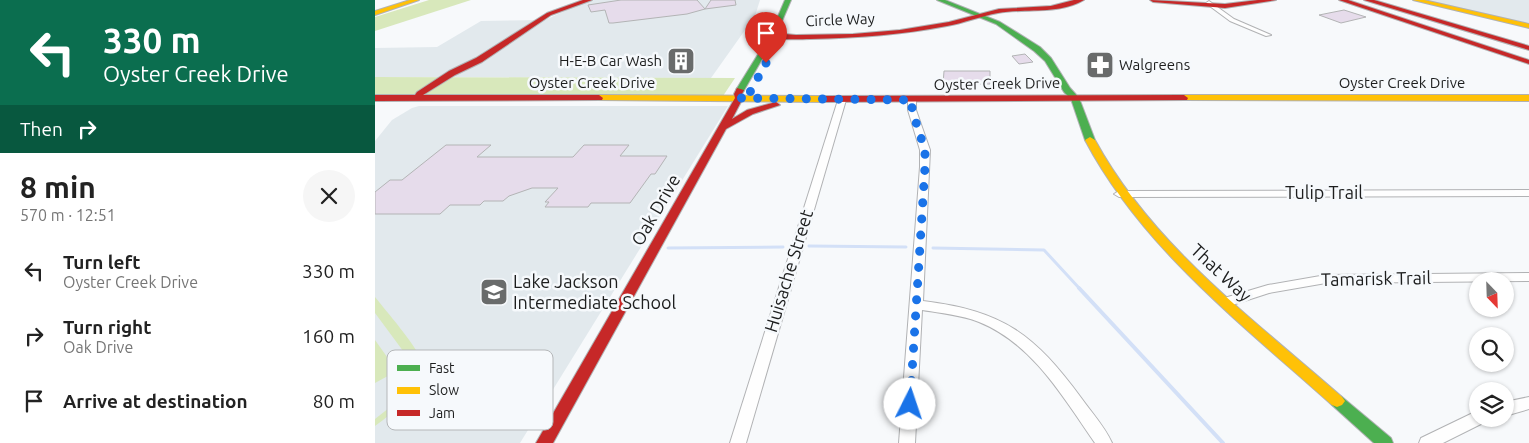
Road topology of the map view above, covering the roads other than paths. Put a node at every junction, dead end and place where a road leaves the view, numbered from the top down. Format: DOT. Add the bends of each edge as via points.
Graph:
graph roads {
  1 [pos="416,0"];
  2 [pos="589,0"];
  3 [pos="788,0"];
  4 [pos="798,0"];
  5 [pos="940,0"];
  6 [pos="952,0"];
  7 [pos="1066,0"];
  8 [pos="1081,0"];
  9 [pos="1153,0"];
  10 [pos="1273,0"];
  11 [pos="1342,0"];
  12 [pos="1367,0"];
  13 [pos="1388,0"];
  14 [pos="1416,0"];
  15 [pos="1177,1"];
  16 [pos="1250,2"];
  17 [pos="1211,4"];
  18 [pos="375,13"];
  19 [pos="982,13"];
  20 [pos="1529,26"];
  21 [pos="780,35"];
  22 [pos="1268,35"];
  23 [pos="1529,40"];
  24 [pos="1529,48"];
  25 [pos="1529,62"];
  26 [pos="1075,81"];
  27 [pos="375,98"];
  28 [pos="418,98"];
  29 [pos="1529,98"];
  30 [pos="738,101"];
  31 [pos="1075,101"];
  32 [pos="841,103"];
  33 [pos="911,103"];
  34 [pos="375,104"];
  35 [pos="783,104"];
  36 [pos="1529,104"];
  37 [pos="724,127"];
  38 [pos="1529,193"];
  39 [pos="1119,194"];
  40 [pos="1529,277"];
  41 [pos="1226,302"];
  42 [pos="917,305"];
  43 [pos="1529,403"];
  44 [pos="1514,406"];
  45 [pos="1469,422"];
  46 [pos="553,426"];
  47 [pos="550,430"];
  48 [pos="543,443"];
  49 [pos="738,443"];
  50 [pos="907,443"];
  51 [pos="1104,443"];
  52 [pos="1385,443"];
  53 [pos="1427,443"];
  1 -- 18 [label="main road"];
  2 -- 28 [label="main road" via="549,14 479,60 435,94"];
  3 -- 21 [label="main road, Oak Drive"];
  4 -- 21 [label="main road, Oak Drive"];
  5 -- 19 [label="main road, That Way"];
  6 -- 19 [label="main road, That Way"];
  7 -- 19 [label="main road, Circle Way" via="999,7"];
  8 -- 19 [label="main road, Circle Way" via="1051,8"];
  9 -- 15 [label="main road"];
  10 -- 16 [label="main road"];
  11 -- 25 [label="main road"];
  12 -- 24 [label="main road"];
  13 -- 23 [label="main road"];
  14 -- 20 [label="main road"];
  15 -- 17 [label="main road"];
  16 -- 17 [label="main road"];
  17 -- 22 [label="street" via="1238,23"];
  19 -- 21 [label="main road, Circle Way" via="930,28 884,34"];
  19 -- 31 [label="main road, That Way" via="1060,64 1069,94"];
  21 -- 30 [label="main road, Oak Drive" via="738,94"];
  26 -- 31 [label="main road, That Way" via="1080,94"];
  27 -- 28 [label="main road, Oyster Creek Drive"];
  28 -- 30 [label="main road, Oyster Creek Drive"];
  29 -- 31 [label="main road, Oyster Creek Drive"];
  30 -- 32 [label="main road, Oyster Creek Drive"];
  30 -- 34 [label="main road, Oyster Creek Drive"];
  30 -- 35 [label="main road, Oyster Creek Drive"];
  30 -- 37 [label="main road, Oak Drive"];
  31 -- 33 [label="main road, Oyster Creek Drive"];
  31 -- 36 [label="main road, Oyster Creek Drive"];
  31 -- 39 [label="main road, That Way" via="1095,154"];
  32 -- 33 [label="main road, Oyster Creek Drive"];
  32 -- 35 [label="main road, Oyster Creek Drive"];
  32 -- 49 [label="street, Huisache Street"];
  33 -- 42 [label="street" via="925,150"];
  35 -- 37 [label="main road" via="755,109"];
  37 -- 46 [label="main road, Oak Drive"];
  38 -- 39 [label="street, Tulip Trail"];
  39 -- 41 [label="main road, That Way" via="1165,246"];
  40 -- 41 [label="street, Tamarisk Trail" via="1326,279 1268,288"];
  41 -- 52 [label="main road, That Way"];
  42 -- 50 [label="street"];
  42 -- 51 [label="street" via="947,308 993,321 1028,344 1047,364"];
  43 -- 44 [label="street"];
  45 -- 53 [label="street"];
  47 -- 48 [label="main road, Oak Drive"];
}
